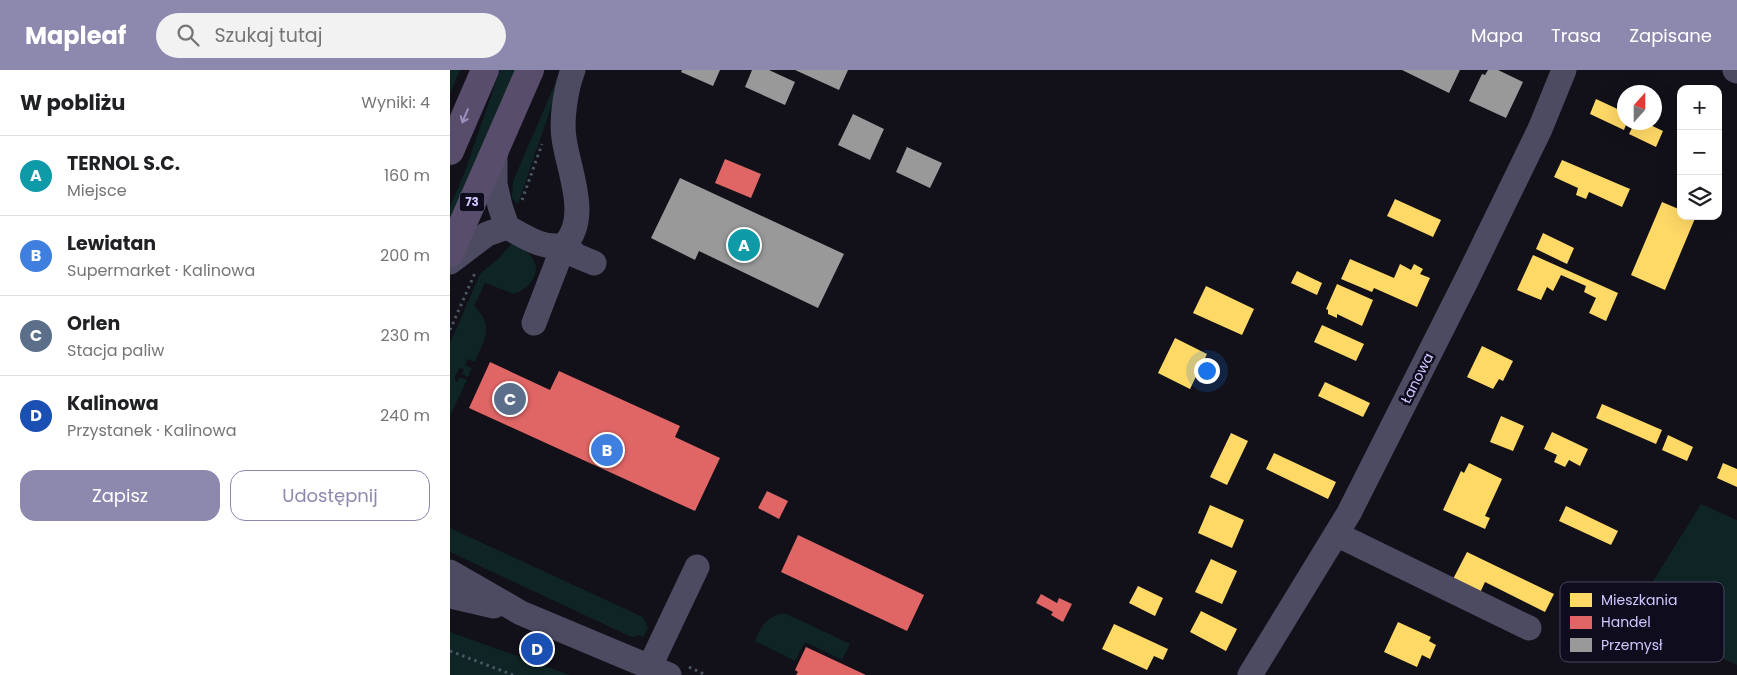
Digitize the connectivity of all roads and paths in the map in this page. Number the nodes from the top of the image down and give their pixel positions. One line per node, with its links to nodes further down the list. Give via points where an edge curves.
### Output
1 (485, 70): 6 (main road, one-way to 6)
2 (530, 70): 7 (main road, 73)
3 (573, 70): 9 (street, via 565,104 563,137 576,192 576,213 574,228)
4 (1555, 73): 16 (street, Łanowa, via 1540,129 1463,288)
5 (544, 137): 8 (path, via 521,201)
6 (450, 151)
7 (495, 151): 8 (street, via 495,184); 10 (main road, 73)
8 (506, 227): 9 (street, via 546,245); 11 (street, via 487,234)
9 (564, 245): 12 (street, via 577,256); 14 (street)
10 (450, 253)
11 (450, 262)
12 (594, 263)
13 (478, 266): 15 (path)
14 (534, 323)
15 (450, 330)
16 (1336, 534): 21 (street); 25 (street, Łanowa)
17 (697, 567): 23 (street)
18 (450, 572): 20 (street)
19 (450, 596): 20 (street)
20 (521, 613): 23 (street)
21 (1529, 628)
22 (450, 652): 24 (path)
23 (660, 671)
24 (513, 675)
25 (1250, 675)

